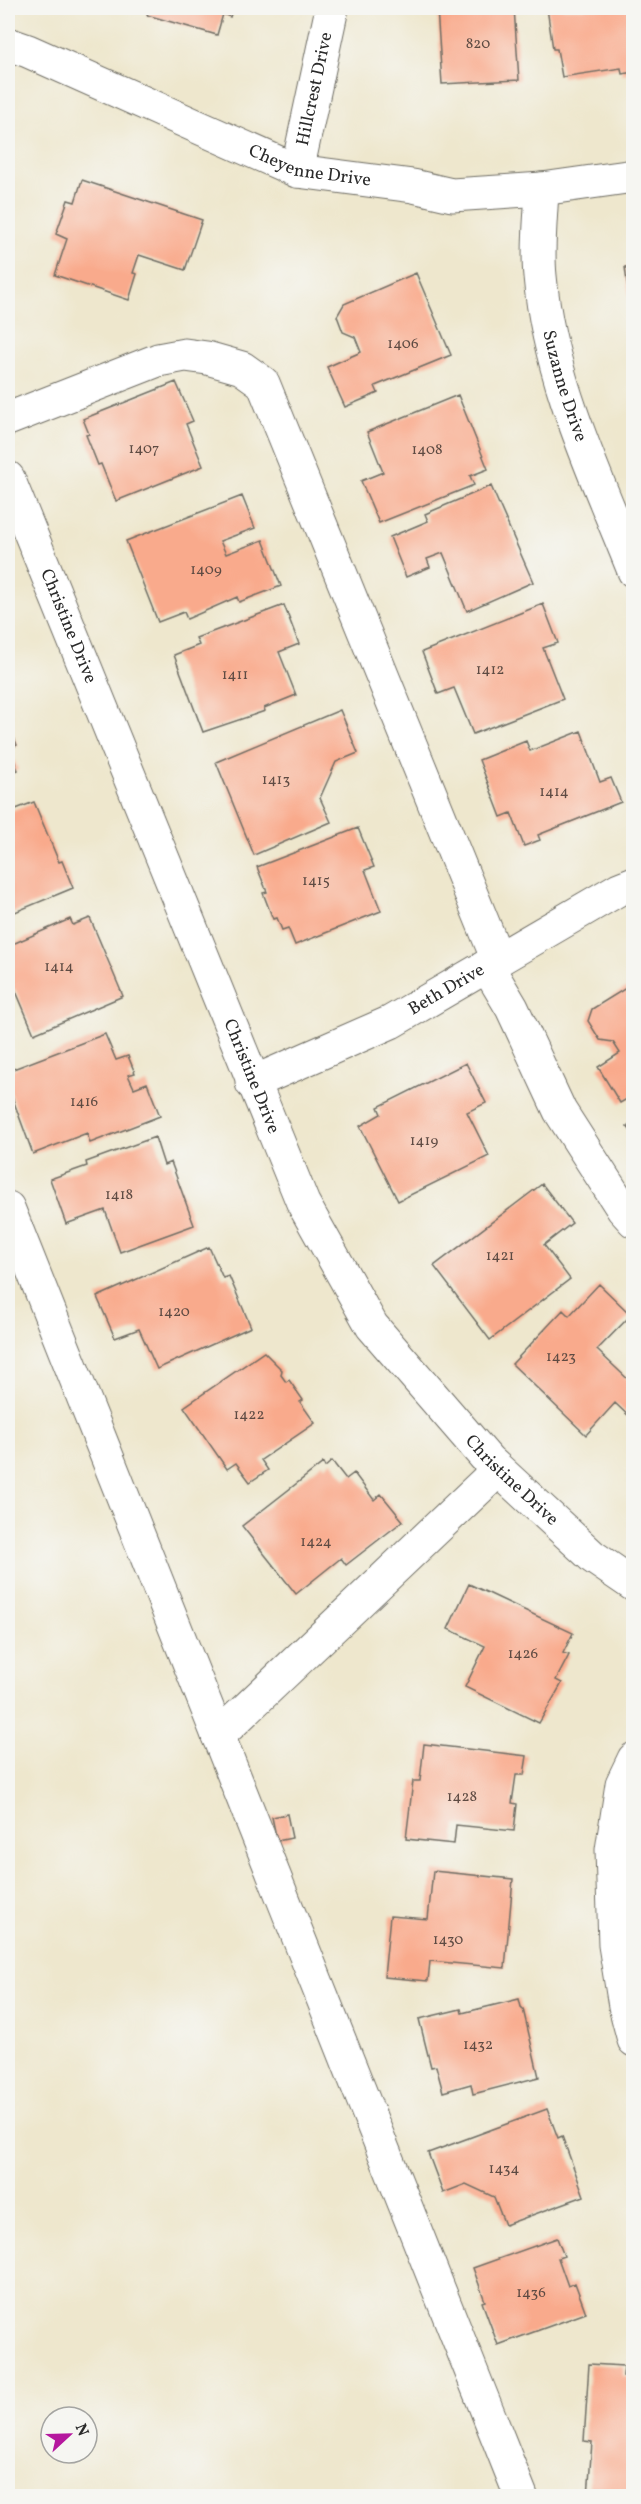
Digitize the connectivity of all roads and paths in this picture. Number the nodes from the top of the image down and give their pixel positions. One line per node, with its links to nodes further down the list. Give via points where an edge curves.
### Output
1 (332, 8): 3 (street, Hillcrest Drive)
2 (8, 44): 3 (street, Cheyenne Drive)
3 (297, 171): 5 (street, Cheyenne Drive, via 452,195)
4 (633, 176): 5 (street, Cheyenne Drive)
5 (542, 189): 8 (street, Suzanne Drive, via 540,275 558,372)
6 (8, 419): 10 (street, via 158,360 185,355 242,368 264,383)
7 (8, 478): 11 (street, Christine Drive)
8 (633, 571)
9 (633, 883): 10 (street, Beth Drive)
10 (493, 963): 11 (street, Beth Drive, via 391,1022); 13 (street, via 560,1111)
11 (252, 1083): 14 (street, Christine Drive, via 303,1203 372,1326)
12 (8, 1208): 16 (street)
13 (633, 1221)
14 (498, 1470): 15 (street, Christine Drive, via 593,1557); 16 (street)
15 (633, 1585)
16 (218, 1737): 20 (street)
17 (633, 1760): 18 (street, via 622,1784 612,1850 615,1945)
18 (628, 1986): 19 (street)
19 (633, 2040)
20 (521, 2496)

